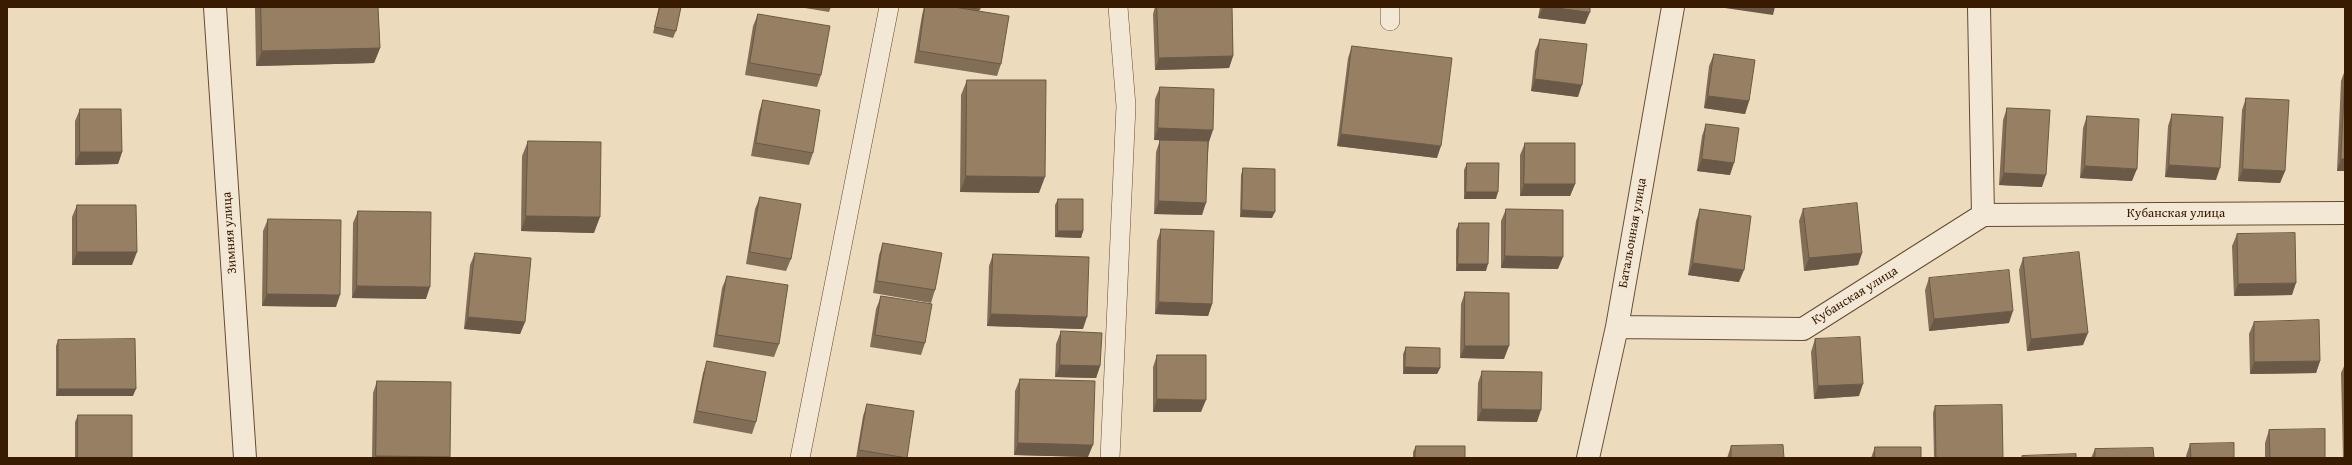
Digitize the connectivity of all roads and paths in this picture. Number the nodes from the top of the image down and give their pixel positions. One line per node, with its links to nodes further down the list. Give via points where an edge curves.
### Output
1 (215, 7): 9 (street, Зимняя улица)
2 (889, 7): 10 (lane)
3 (1118, 7): 11 (lane, via 1126,106)
4 (1673, 7): 8 (street, Батальонная улица)
5 (1980, 7): 7 (street)
6 (2345, 214): 7 (street, Кубанская улица)
7 (1983, 215): 8 (street, Кубанская улица, via 1803,329)
8 (1617, 327): 12 (street, Батальонная улица)
9 (245, 458)
10 (800, 458)
11 (1110, 458)
12 (1588, 458)

